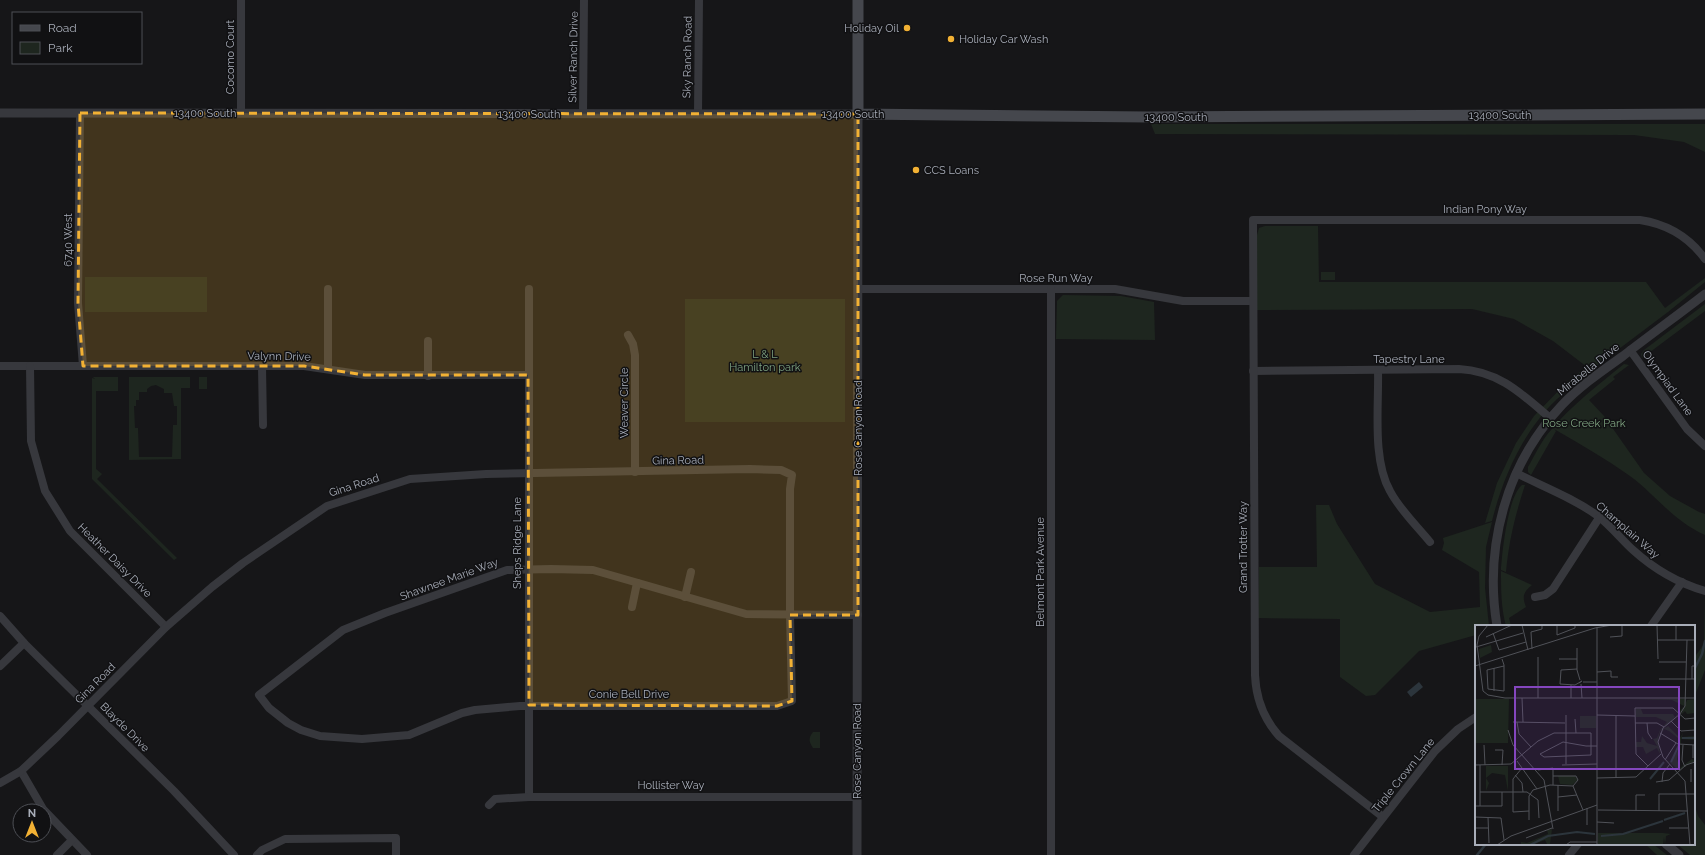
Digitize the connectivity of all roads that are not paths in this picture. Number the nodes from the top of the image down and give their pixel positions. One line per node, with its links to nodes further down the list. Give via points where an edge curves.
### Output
1 (241, 0): 7 (street, Cocomo Court)
2 (584, 0): 8 (street, Silver Ranch Drive)
3 (699, 0): 9 (street, Sky Ranch Road)
4 (858, 0): 10 (main road, Rose Canyon Road)
5 (0, 113): 6 (street, 13400 South)
6 (80, 113): 7 (street, 13400 South); 25 (street, 6740 West, via 78,303)
7 (241, 114): 8 (street, 13400 South)
8 (583, 114): 9 (street, 13400 South)
9 (698, 114): 10 (street, 13400 South)
10 (858, 114): 11 (main road, 13400 South, via 1173,117); 16 (street, Rose Canyon Road)
11 (1705, 114)
12 (1253, 220): 13 (street, Indian Pony Way, via 1640,220 1677,232); 19 (street, Grand Trotter Way)
13 (1705, 259)
14 (328, 289): 27 (street)
15 (529, 289): 30 (street, Sheps Ridge Lane)
16 (858, 289): 17 (street, Rose Run Way); 51 (street, Rose Canyon Road)
17 (1051, 289): 19 (street, Rose Run Way, via 1121,290 1183,301); 76 (street, Belmont Park Avenue)
18 (1705, 294): 22 (street, Mirabella Drive)
19 (1253, 301): 29 (street, Grand Trotter Way)
20 (628, 336): 35 (street, Weaver Circle, via 635,355)
21 (428, 341): 31 (street)
22 (1630, 350): 32 (street, Mirabella Drive, via 1575,393); 34 (street, Olympiad Lane, via 1687,429)
23 (0, 366): 24 (street, Valynn Drive)
24 (30, 366): 25 (street, Valynn Drive); 54 (street, Heather Daisy Drive, via 31,441 45,491 70,531)
25 (84, 366): 26 (street, Valynn Drive)
26 (262, 366): 27 (street, Valynn Drive); 33 (street)
27 (328, 369): 31 (street, Valynn Drive, via 365,376)
28 (1378, 370): 29 (street, Tapestry Lane); 32 (street, Tapestry Lane, via 1459,369 1488,374 1510,385); 40 (street, via 1379,452 1383,475 1395,500)
29 (1253, 371): 66 (street, Grand Trotter Way, via 1255,675 1260,704 1267,721 1285,742)
30 (528, 375): 31 (street, Valynn Drive); 36 (street, Sheps Ridge Lane)
31 (428, 376)
32 (1550, 418): 37 (street, Mirabella Drive)
33 (263, 425)
34 (1705, 446)
35 (635, 472): 36 (street, Gina Road); 38 (street, Gina Road, via 782,470)
36 (528, 473): 41 (street, Sheps Ridge Lane); 54 (street, Gina Road, via 410,479 327,506 243,563)
37 (1516, 473): 39 (street, Champlain Way, via 1572,500); 52 (street, Mirabella Drive, via 1501,516 1495,545 1493,581)
38 (792, 475): 49 (street, Conie Bell Drive)
39 (1599, 518): 43 (street, Champlain Way, via 1642,558); 47 (street, via 1553,589 1545,595)
40 (1430, 542)
41 (528, 569): 44 (street, Shawnee Marie Way, via 594,570); 57 (street, Shawnee Marie Way, via 507,570 343,630); 58 (street, Sheps Ridge Lane)
42 (691, 572): 46 (street)
43 (1682, 582): 45 (street, Champlain Way); 53 (street)
44 (637, 583): 46 (street, Shawnee Marie Way); 48 (street)
45 (1705, 591)
46 (685, 597): 49 (street, Shawnee Marie Way, via 746,614)
47 (1535, 597)
48 (632, 607)
49 (790, 615): 51 (street, Shawnee Marie Way); 58 (street, Conie Bell Drive, via 792,701 777,706)
50 (0, 616): 55 (street, Blayde Drive)
51 (858, 616): 64 (street, Rose Canyon Road)
52 (1497, 625)
53 (1652, 625)
54 (166, 627): 59 (street, Gina Road)
55 (24, 643): 56 (street); 59 (street, Blayde Drive)
56 (0, 666)
57 (259, 695): 58 (street, Conie Bell Drive, via 268,708 301,730 320,736 362,739 409,735 475,710)
58 (529, 705): 63 (street, Sheps Ridge Lane)
59 (88, 706): 61 (street, Gina Road); 72 (street, Blayde Drive)
60 (1475, 718): 66 (street, Triple Crown Lane, via 1438,747)
61 (21, 771): 62 (street, Gina Road); 67 (street, via 44,809)
62 (0, 782)
63 (529, 797): 64 (street, Hollister Way); 65 (street, Hollister Way, via 495,799)
64 (856, 797): 75 (street, Rose Canyon Road)
65 (489, 805)
66 (1383, 817): 77 (street, Triple Crown Lane)
67 (72, 840): 70 (street); 71 (street)
68 (1577, 845): 78 (street)
69 (1667, 845): 79 (street)
70 (57, 855)
71 (87, 855)
72 (234, 855)
73 (257, 855): 74 (street, via 262,850 285,840 396,838)
74 (396, 855)
75 (857, 855)
76 (1051, 855)
77 (1354, 855)
78 (1569, 855)
79 (1679, 855)

